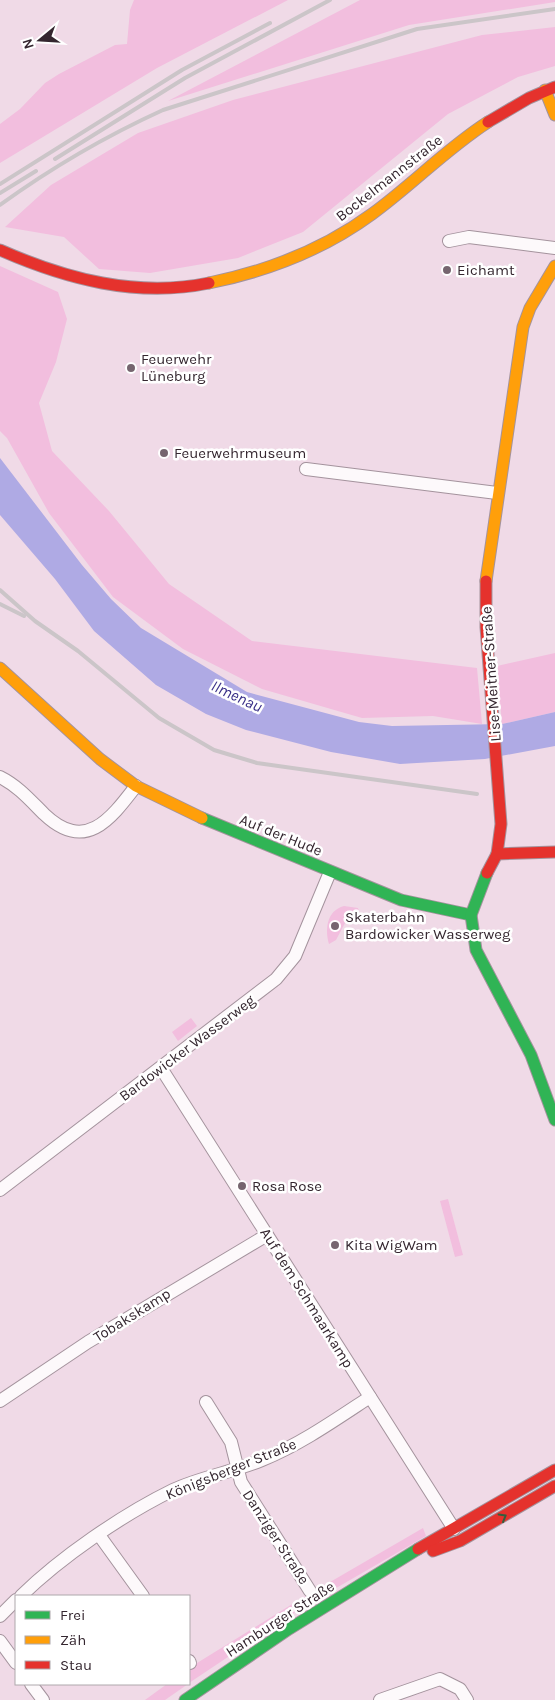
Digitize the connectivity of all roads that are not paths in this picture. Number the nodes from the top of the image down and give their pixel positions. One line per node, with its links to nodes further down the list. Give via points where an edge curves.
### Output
1 (550, 89): 2 (main road); 5 (main road, Bockelmannstraße, via 509,108 462,140 371,214 336,238 294,259 246,275 196,285 94,283)
2 (555, 115)
3 (449, 241): 4 (street, via 469,237)
4 (555, 248)
5 (0, 250)
6 (555, 266): 8 (main road, Lise-Meitner-Straße, via 530,308 523,327)
7 (306, 469): 8 (street)
8 (497, 493): 13 (main road, Lise-Meitner-Straße, via 486,572 488,662 501,824)
9 (0, 668): 11 (main road, Auf der Hude, via 100,760)
10 (0, 777): 11 (street, via 21,790 55,823 76,832 104,824)
11 (136, 786): 14 (main road, Auf der Hude, via 182,810)
12 (555, 852): 13 (main road)
13 (496, 854): 15 (main road)
14 (330, 872): 15 (main road, Auf der Hude, via 401,900); 16 (street, Bardowicker Wasserweg, via 295,956 285,969)
15 (471, 915): 17 (main road, via 476,950 531,1055)
16 (161, 1068): 18 (street, Bardowicker Wasserweg); 19 (street, Auf dem Schmaarkamp)
17 (555, 1120)
18 (0, 1190)
19 (267, 1235): 20 (street, Auf dem Schmaarkamp); 21 (street, Tobakskamp, via 88,1342)
20 (370, 1397): 23 (street, Königsberger Straße, via 300,1441); 26 (street, Auf dem Schmaarkamp)
21 (0, 1401)
22 (206, 1402): 23 (street, Danziger Straße, via 231,1442)
23 (238, 1468): 27 (street, Königsberger Straße, via 174,1490); 29 (street, Danziger Straße, via 240,1482)
24 (555, 1470): 26 (main road)
25 (555, 1486): 28 (main road, one-way to 25, via 460,1541)
26 (454, 1529): 28 (main road)
27 (99, 1535): 30 (street, Königsberger Straße); 31 (street)
28 (394, 1566): 38 (main road, Hamburger Straße, via 290,1629)
29 (310, 1591)
30 (21, 1595)
31 (142, 1595)
32 (15, 1601): 33 (street)
33 (0, 1616)
34 (0, 1641): 35 (street)
35 (15, 1663)
36 (32, 1685): 37 (street)
37 (43, 1700)
38 (185, 1700)
39 (380, 1700): 40 (street, via 440,1678 460,1689)
40 (467, 1700)

